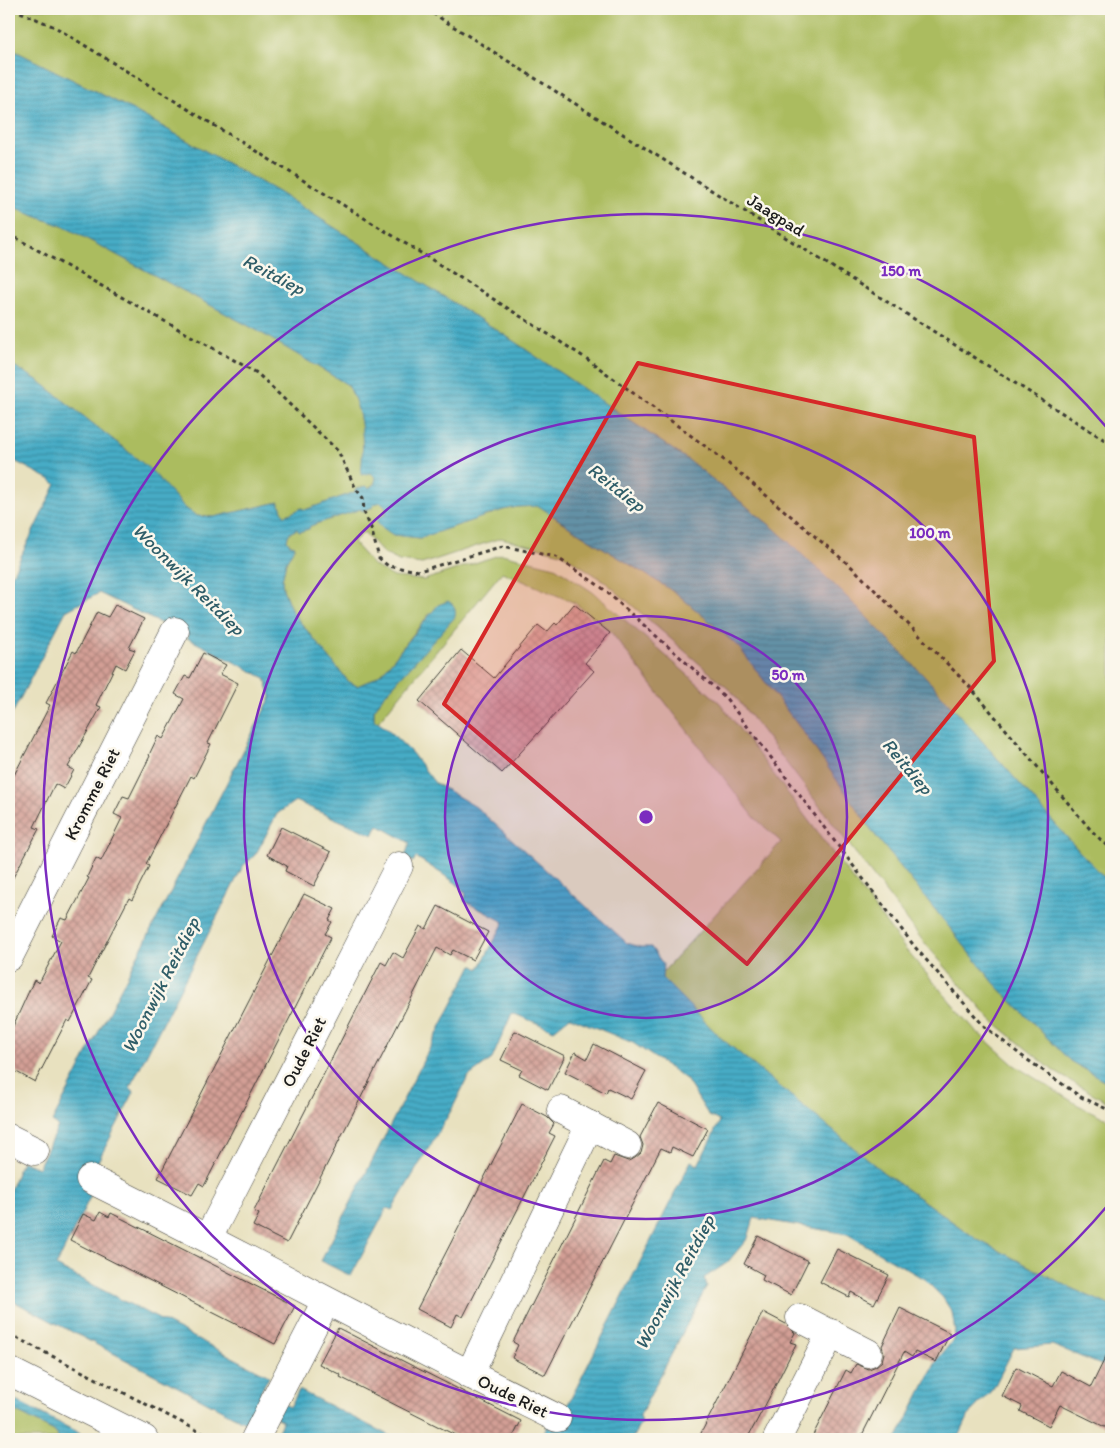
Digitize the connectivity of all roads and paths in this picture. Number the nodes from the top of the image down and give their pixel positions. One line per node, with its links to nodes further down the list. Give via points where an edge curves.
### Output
1 (13, 9): 6 (path, via 55,28 437,263 587,359 724,460 854,568 970,687)
2 (426, 9): 4 (path, Jaagpad)
3 (9, 234): 10 (path, via 257,373 338,451 363,498 364,512 379,558 388,566 420,571 503,546 556,557 601,587 725,698 915,947 984,1026 1081,1097)
4 (1111, 444)
5 (175, 631): 8 (street, Kromme Riet)
6 (1111, 850)
7 (400, 866): 16 (street, Oude Riet)
8 (9, 957)
9 (561, 1110): 11 (street)
10 (1111, 1111)
11 (590, 1125): 13 (street); 23 (street, Oude Riet)
12 (9, 1138): 14 (street)
13 (627, 1145)
14 (35, 1151)
15 (90, 1179): 16 (street, Oude Riet)
16 (208, 1238): 17 (street, Oude Riet)
17 (326, 1301): 23 (street, Oude Riet); 27 (street)
18 (800, 1318): 19 (street)
19 (830, 1333): 21 (street); 28 (street)
20 (9, 1334): 26 (path)
21 (868, 1353)
22 (9, 1371): 25 (street)
23 (469, 1375): 24 (street, Oude Riet)
24 (557, 1418)
25 (144, 1439)
26 (214, 1439)
27 (255, 1439)
28 (776, 1439)

